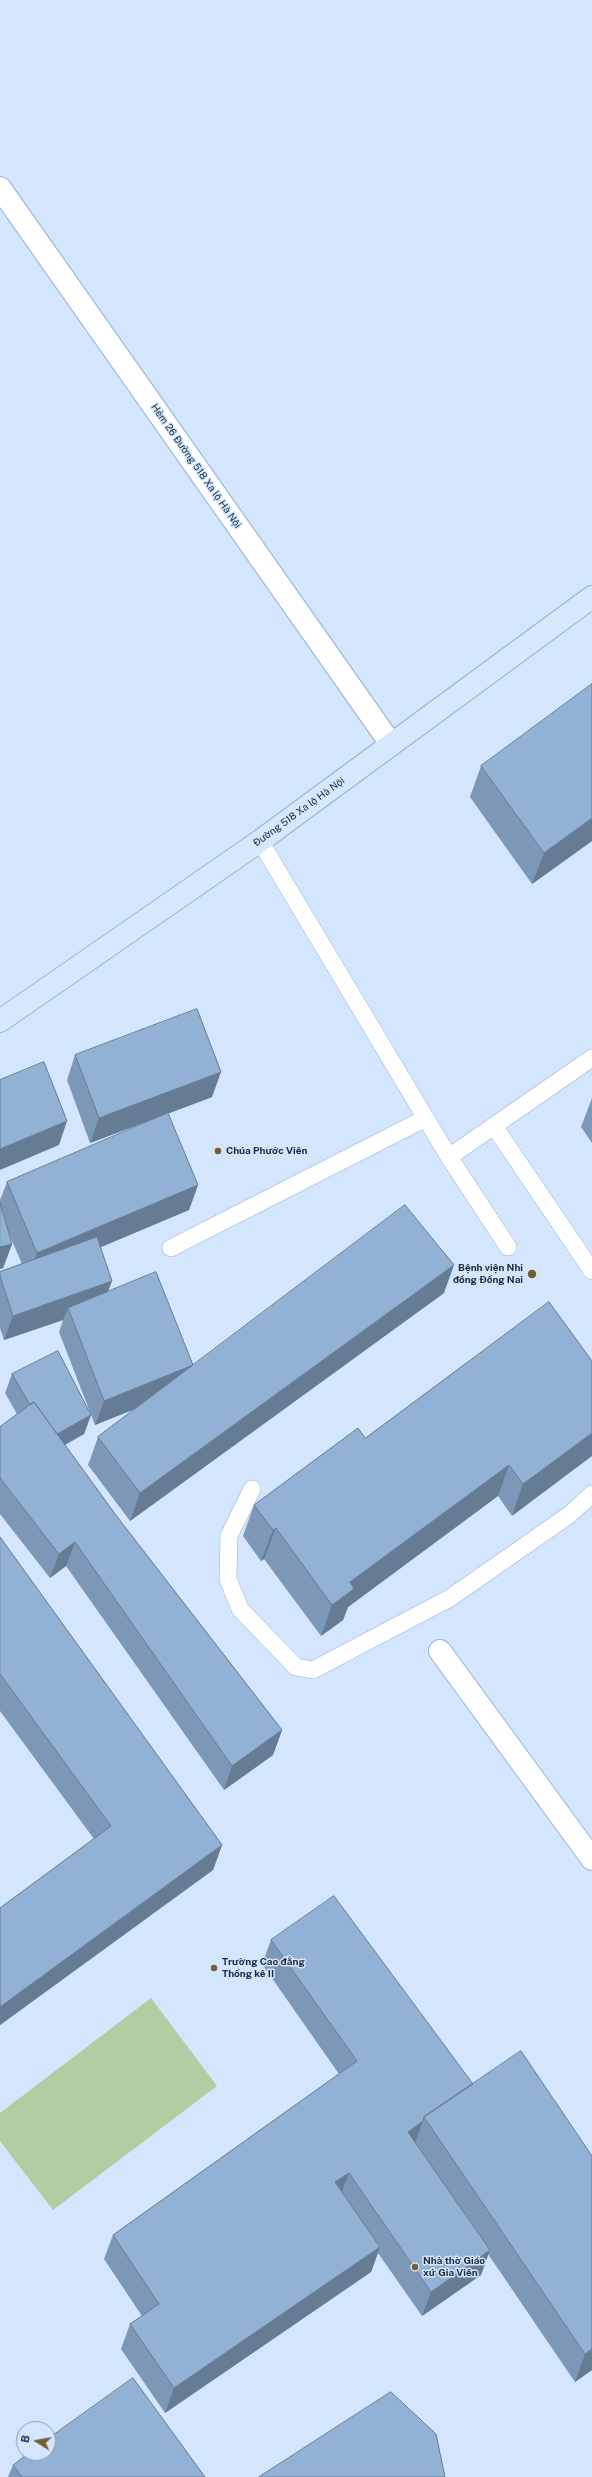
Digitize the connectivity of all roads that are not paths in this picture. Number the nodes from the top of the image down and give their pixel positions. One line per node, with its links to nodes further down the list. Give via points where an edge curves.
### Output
1 (0, 188): 3 (street, Hẻm 26 Đường 518 Xa lộ Hà Nội)
2 (592, 596): 3 (street, Đường 518 Xa lộ Hà Nội)
3 (391, 744): 4 (street, Đường 518 Xa lộ Hà Nội)
4 (260, 841): 5 (street, Đường 518 Xa lộ Hà Nội); 7 (lane)
5 (0, 1021)
6 (592, 1058): 8 (lane)
7 (426, 1118): 9 (lane); 11 (lane)
8 (494, 1126): 9 (lane); 12 (lane)
9 (449, 1157): 10 (lane)
10 (508, 1247)
11 (171, 1248)
12 (592, 1271)
13 (252, 1489): 14 (lane, via 229,1536 228,1579 240,1609 296,1667 314,1670 450,1598 569,1515)
14 (592, 1494)
15 (440, 1651): 16 (street)
16 (592, 1859)

